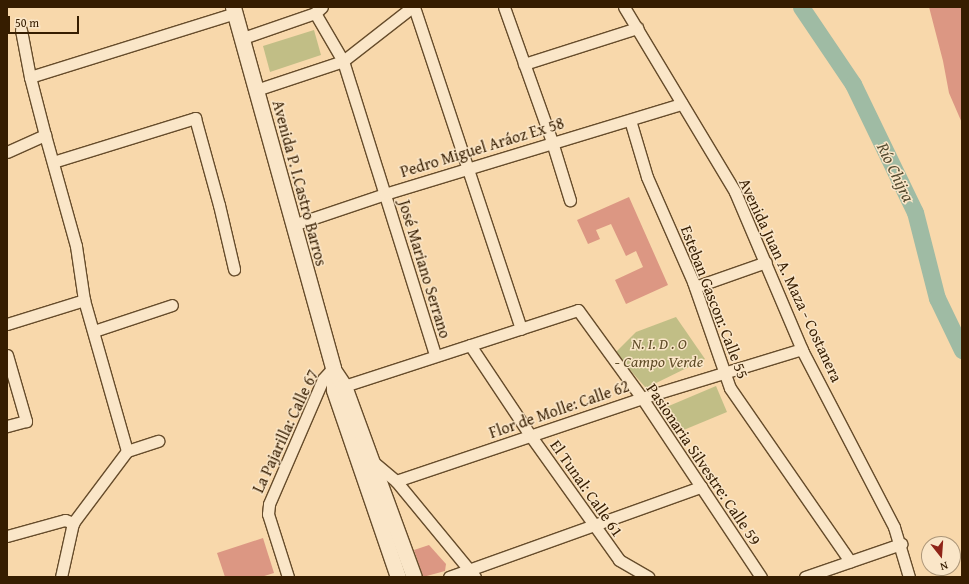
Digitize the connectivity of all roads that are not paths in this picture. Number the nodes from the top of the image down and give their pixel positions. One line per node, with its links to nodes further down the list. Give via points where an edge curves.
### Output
1 (413, 7): 9 (street); 19 (street)
2 (504, 7): 10 (street)
3 (624, 7): 6 (street, Avenida Juan A. Maza - Costanera)
4 (234, 10): 8 (street, Avenida P. I.Castro Barros); 11 (street)
5 (319, 10): 8 (street); 9 (street, José Mariano Serrano)
6 (638, 28): 10 (street); 13 (street, Avenida Juan A. Maza - Costanera)
7 (21, 30): 11 (street)
8 (242, 38): 12 (street, Avenida P. I.Castro Barros)
9 (343, 61): 12 (street); 20 (street, José Mariano Serrano)
10 (524, 64): 16 (street)
11 (30, 76): 15 (street)
12 (256, 90): 22 (street, Avenida P. I.Castro Barros)
13 (682, 104): 14 (street, Pedro Miguel Aráoz Ex 58); 23 (street, Avenida Juan A. Maza - Costanera, via 735,192)
14 (630, 120): 16 (street, Pedro Miguel Aráoz Ex 58); 25 (street, Esteban Gascon: Calle 55, via 647,177)
15 (45, 135): 17 (street); 18 (street)
16 (552, 142): 19 (street, Pedro Miguel Aráoz Ex 58); 21 (street)
17 (7, 152)
18 (53, 162): 24 (street, via 195,118); 26 (street, via 76,246)
19 (467, 169): 20 (street, Pedro Miguel Aráoz Ex 58); 29 (street)
20 (385, 194): 22 (street, Pedro Miguel Aráoz Ex 58); 34 (street, José Mariano Serrano)
21 (570, 200)
22 (293, 225): 35 (street, Avenida P. I.Castro Barros)
23 (766, 262): 25 (street); 32 (street, Avenida Juan A. Maza - Costanera)
24 (234, 269)
25 (695, 287): 36 (street, Esteban Gascon: Calle 55)
26 (84, 300): 28 (street); 30 (street)
27 (172, 306): 30 (street)
28 (7, 324)
29 (521, 329): 31 (street); 38 (street, Pasionaria Silvestre: Calle 59, via 578,310)
30 (94, 331): 42 (street)
31 (470, 345): 34 (street); 40 (street, El Tunal: Calle 61)
32 (802, 348): 36 (street, Flor de Molle: Calle 62); 49 (street, Avenida Juan A. Maza - Costanera)
33 (7, 355): 39 (street, via 26,421)
34 (435, 355): 37 (street)
35 (333, 368): 37 (street, Avenida P. I.Castro Barros); 53 (street, La Pajarilla: Calle 67, via 323,379 269,504 268,514)
36 (723, 373): 38 (street, Flor de Molle: Calle 62); 50 (street, Esteban Gascon: Calle 55, via 730,388)
37 (339, 388): 43 (street); 54 (street)
38 (642, 398): 40 (street, Flor de Molle: Calle 62); 45 (street, Pasionaria Silvestre: Calle 59)
39 (7, 426)
40 (530, 435): 44 (street, Flor de Molle: Calle 62); 47 (street, El Tunal: Calle 61)
41 (158, 441): 42 (street)
42 (127, 451): 46 (street)
43 (368, 457): 44 (street); 55 (street)
44 (396, 480): 51 (street)
45 (701, 487): 47 (street); 58 (street, Pasionaria Silvestre: Calle 59)
46 (73, 523): 48 (street, via 65,520); 52 (street)
47 (594, 526): 51 (street); 57 (street, El Tunal: Calle 61, via 619,560)
48 (7, 536)
49 (901, 544): 50 (street); 60 (street, Avenida Juan A. Maza - Costanera)
50 (850, 561): 59 (street)
51 (472, 573): 56 (street)
52 (61, 577)
53 (288, 577)
54 (398, 577)
55 (414, 577)
56 (449, 577)
57 (649, 577)
58 (761, 577)
59 (804, 577)
60 (909, 577)

